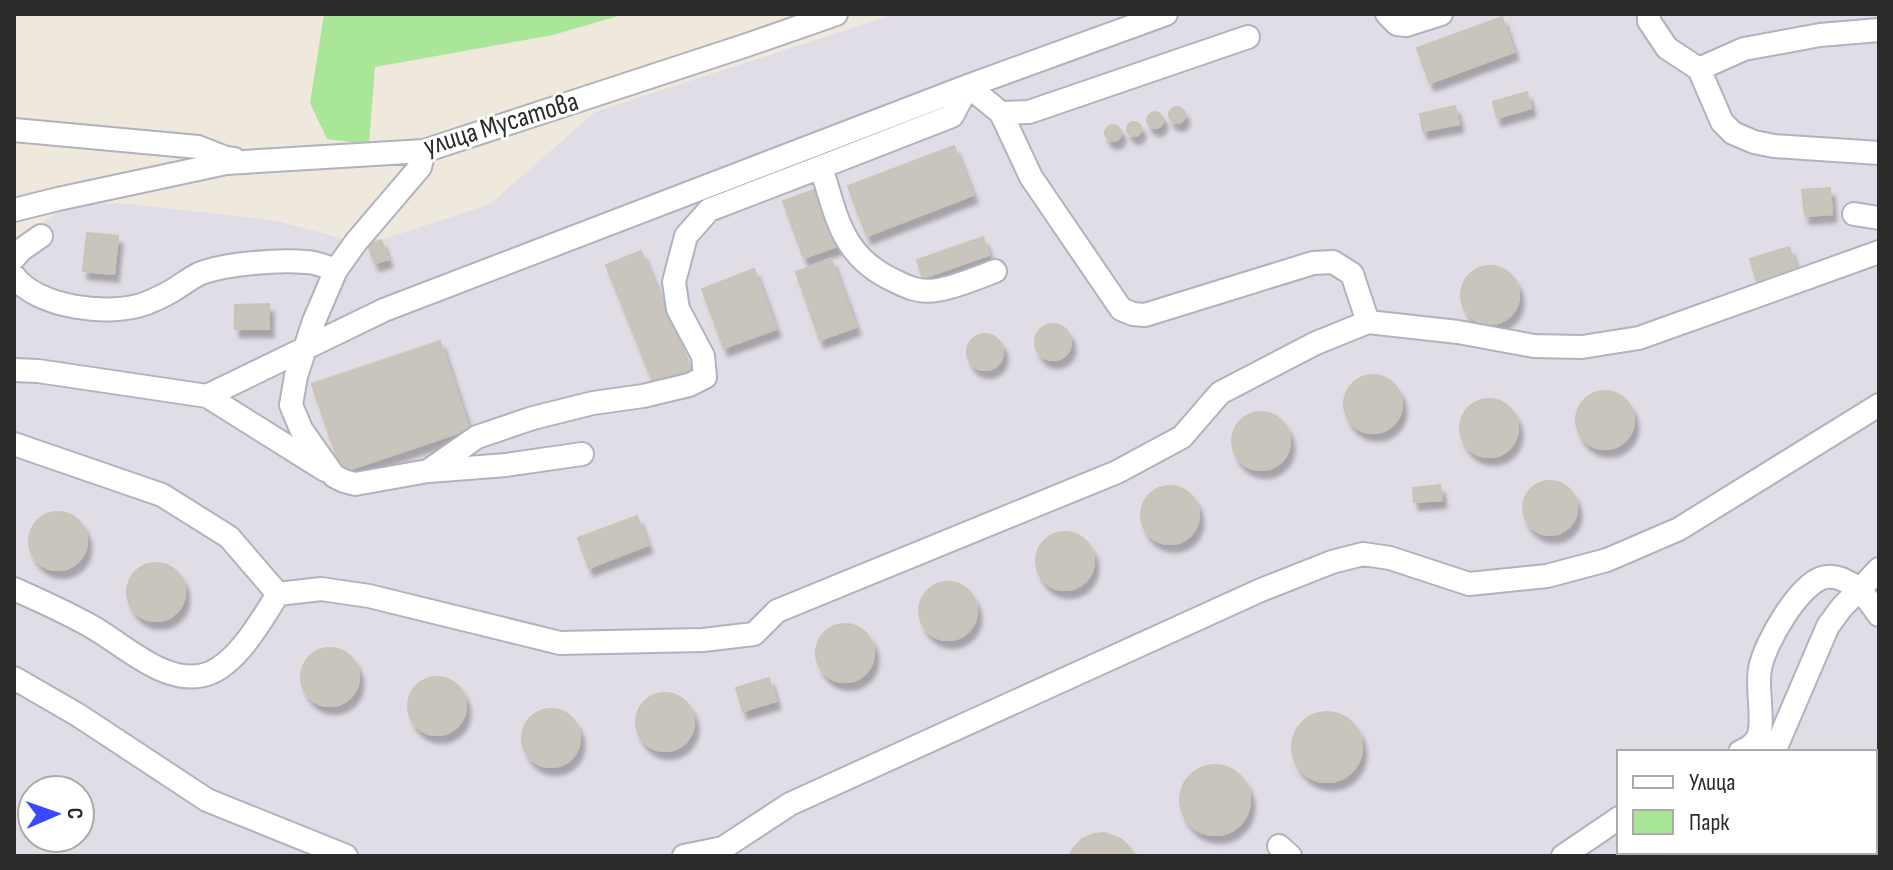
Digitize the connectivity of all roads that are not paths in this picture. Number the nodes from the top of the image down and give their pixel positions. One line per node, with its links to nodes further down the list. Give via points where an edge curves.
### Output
1 (836, 14): 12 (street, улица Мусатова)
2 (1166, 14): 9 (street)
3 (1387, 14): 4 (street, via 1406,25)
4 (1441, 14)
5 (1643, 16): 8 (street, via 1667,48)
6 (1879, 30): 8 (street, via 1744,49)
7 (1248, 37): 10 (street, via 1029,112)
8 (1699, 69): 13 (street, via 1722,122 1733,133 1774,146)
9 (968, 86): 10 (street); 15 (street, via 952,116); 26 (street, via 384,310)
10 (1001, 113): 25 (street, via 1031,177 1121,309 1145,315 1313,263 1333,262 1352,274)
11 (14, 130): 14 (street, via 198,147)
12 (424, 151): 14 (street, улица Мусатова); 22 (street, via 420,167)
13 (1879, 153)
14 (252, 161): 16 (street, улица Мусатова)
15 (821, 167): 23 (street, via 841,230 859,258 877,273 917,291); 32 (street, via 709,210 686,236 674,282 678,309 703,356 705,377 643,396 533,418 477,437)
16 (14, 210)
17 (1854, 214): 18 (street)
18 (1879, 218)
19 (41, 236): 21 (street)
20 (1879, 252): 25 (street, via 1639,338 1582,347 1534,346)
21 (14, 258)
22 (336, 270): 24 (street, via 309,262 238,265 200,274 126,308 49,301); 26 (street)
23 (995, 271)
24 (16, 282)
25 (1368, 322): 37 (street, via 1220,393 1182,437 1117,472 777,611 754,634 560,643 369,596 321,589)
26 (306, 347): 28 (street); 33 (street, via 291,405)
27 (14, 370): 28 (street)
28 (207, 396): 33 (street)
29 (1879, 405): 44 (street, via 1679,529 1607,560 1547,576 1469,584 1390,558 1363,554 1332,562 790,804 723,848)
30 (14, 444): 37 (street, via 162,495 229,537)
31 (582, 454): 32 (street)
32 (428, 471): 33 (street, via 355,484)
33 (334, 476)
34 (1879, 569): 36 (street)
35 (14, 589): 37 (street, via 91,625 161,669 186,677 211,672 232,656)
36 (1860, 589): 38 (street); 40 (street, via 1837,576 1823,577 1807,587 1776,627 1760,667 1761,725); 41 (street, via 1828,626)
37 (278, 594)
38 (1879, 615)
39 (14, 678): 43 (street, via 207,800)
40 (1744, 750)
41 (1775, 750)
42 (1617, 819): 45 (street)
43 (346, 856)
44 (684, 856)
45 (1563, 856)

